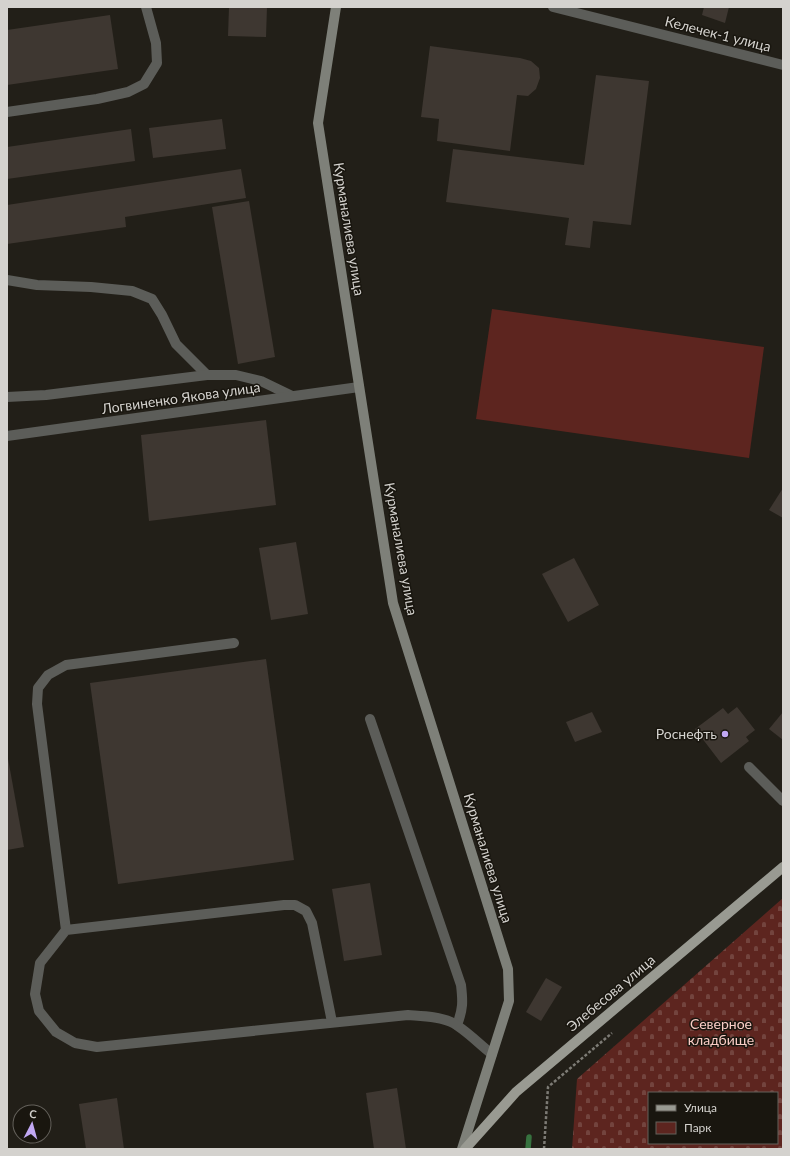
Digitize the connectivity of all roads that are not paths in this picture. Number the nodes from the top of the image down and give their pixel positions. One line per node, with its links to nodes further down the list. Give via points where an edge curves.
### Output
1 (146, 7): 5 (street, via 156,43 157,64 144,84 128,92 97,99)
2 (336, 7): 8 (street, Курманалиева улица, via 318,123)
3 (553, 7): 4 (street, Келечек-1 улица)
4 (783, 65)
5 (7, 112)
6 (7, 280): 7 (street, via 37,285 132,291 152,299 176,344)
7 (207, 374): 9 (street, via 236,375 261,381); 10 (street, via 46,395)
8 (360, 387): 9 (street, Логвиненко Якова улица); 20 (street, Курманалиева улица, via 393,603 508,969 509,1001)
9 (292, 396): 11 (street, Логвиненко Якова улица)
10 (7, 397)
11 (7, 436)
12 (234, 643): 17 (street, via 66,666 48,675 38,688 37,704)
13 (370, 720): 19 (street, via 460,985 462,1010)
14 (749, 767): 15 (street)
15 (783, 801)
16 (783, 867): 22 (main road, Элебесова улица, via 516,1092)
17 (66, 930): 18 (street, via 295,905 306,911 312,923); 18 (street, via 40,963 35,994 39,1011 56,1032 75,1043 97,1047)
18 (332, 1022): 19 (street, via 408,1015 427,1016)
19 (457, 1025): 20 (street)
20 (492, 1054): 21 (street, Курманалиева улица)
21 (462, 1149)
22 (465, 1149)

